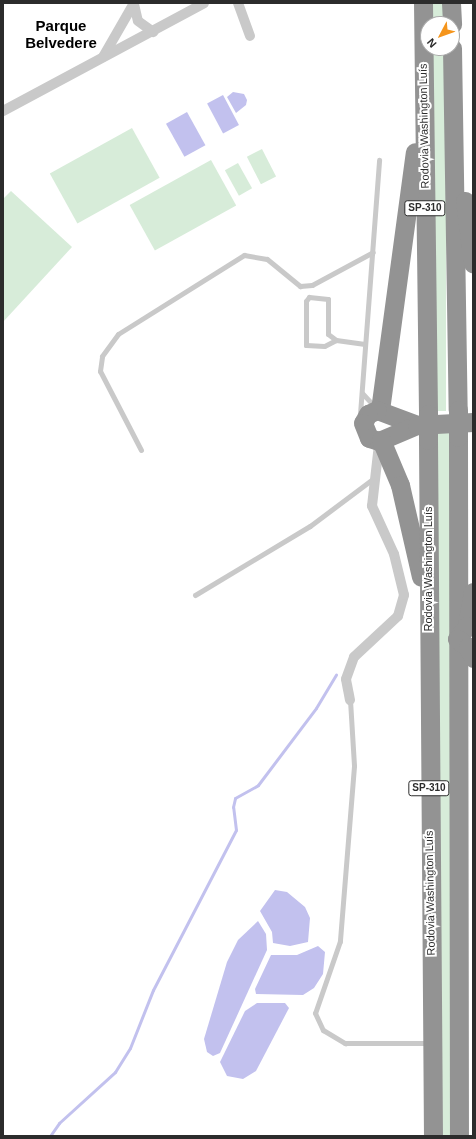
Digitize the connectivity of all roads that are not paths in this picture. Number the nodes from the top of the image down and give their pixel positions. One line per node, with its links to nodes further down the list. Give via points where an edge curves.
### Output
1 (134, 3): 7 (street, via 138,21); 10 (street)
2 (204, 3): 7 (street)
3 (238, 3): 8 (street)
4 (423, 3): 11 (highway, Rodovia Washington Luís / SP-310)
5 (452, 3): 6 (highway)
6 (452, 16)
7 (153, 32): 10 (street)
8 (250, 36)
9 (452, 56): 12 (highway, SP-310)
10 (103, 57): 13 (street)
11 (424, 91): 20 (highway); 22 (highway, Rodovia Washington Luís / SP-310)
12 (452, 99): 16 (highway); 21 (highway, SP-310)
13 (3, 112)
14 (379, 160): 15 (lane)
15 (373, 252): 18 (lane); 25 (lane, via 312,285 300,286 267,259 244,255 118,334 102,356 100,371)
16 (473, 263)
17 (336, 340): 17 (lane, via 326,327 328,299 309,297 306,301 306,345 324,346); 18 (lane)
18 (365, 344): 19 (lane)
19 (362, 393): 20 (lane); 23 (lane, via 360,411)
20 (380, 410): 22 (highway); 23 (highway, via 368,414)
21 (469, 418): 22 (highway); 29 (highway, SP-310, bridge, via 458,437)
22 (422, 419): 24 (highway); 31 (highway, Rodovia Washington Luís / SP-310, bridge, via 428,440)
23 (363, 429): 24 (highway, via 369,438)
24 (380, 440): 26 (street); 31 (highway, via 400,485 421,580)
25 (141, 450)
26 (374, 478): 28 (lane, via 310,526); 32 (street, via 372,506 394,554 404,595 398,616 354,657 346,679)
27 (473, 592): 29 (highway, via 467,626)
28 (195, 595)
29 (457, 640): 30 (highway, via 468,647); 34 (highway, SP-310)
30 (473, 658)
31 (428, 684): 35 (highway, Rodovia Washington Luís / SP-310)
32 (350, 700): 35 (lane, via 354,766 340,941 315,1013 323,1030 345,1043)
33 (473, 767): 34 (highway, via 464,788)
34 (458, 839): 37 (highway, SP-310)
35 (432, 1043): 36 (highway, Rodovia Washington Luís / SP-310)
36 (433, 1136)
37 (460, 1136)

